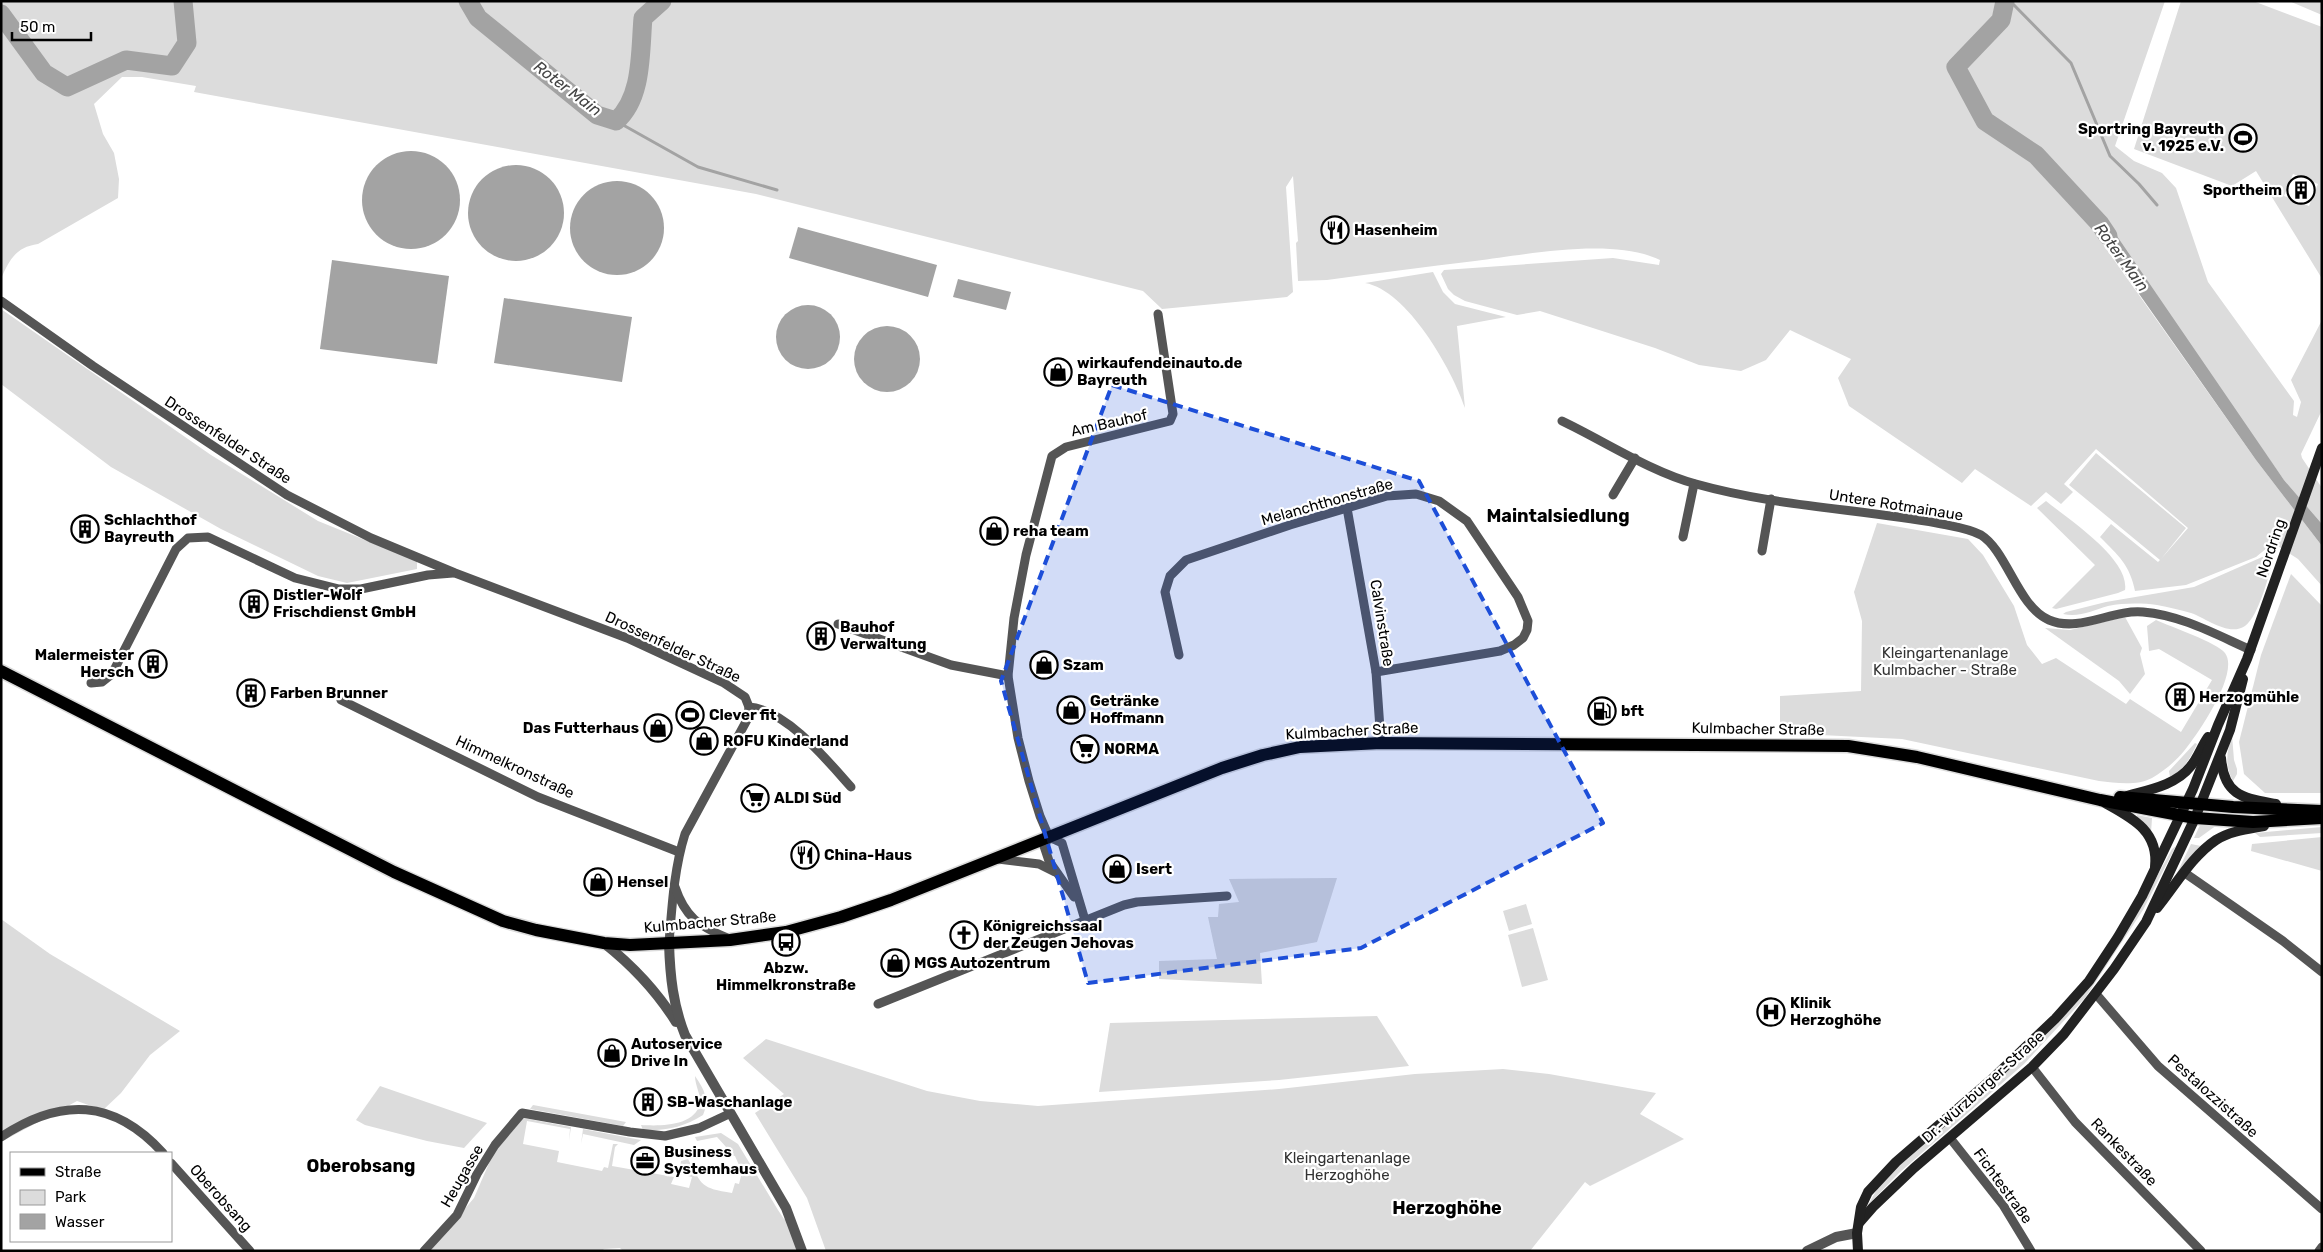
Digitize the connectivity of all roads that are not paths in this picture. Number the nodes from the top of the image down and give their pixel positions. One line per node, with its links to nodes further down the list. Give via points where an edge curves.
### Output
1 (1, 301): 12 (street, Drossenfelder Straße, via 287,496 371,538)
2 (1158, 314): 18 (street, Am Bauhof, via 1173,414 1170,421 1163,424 1066,447 1052,456 1026,555 1014,618)
3 (1562, 421): 5 (street, Untere Rotmainaue)
4 (2322, 448): 14 (main road, Nordring)
5 (1634, 458): 6 (street, Untere Rotmainaue); 7 (street)
6 (1694, 484): 8 (street, Untere Rotmainaue); 10 (street)
7 (1613, 495)
8 (1771, 499): 11 (street); 14 (street, Untere Rotmainaue, via 1961,528 1981,536 1995,548 2015,584 2038,612 2050,620 2071,624 2126,612 2159,614 2197,627)
9 (1347, 508): 15 (street, Melanchthonstraße, via 1194,556 1180,565 1170,576 1165,592); 17 (street, Calvinstraße); 17 (street, Melanchthonstraße, via 1387,496 1416,494 1439,501 1467,521 1518,597 1528,621 1523,638 1500,651)
10 (1682, 537)
11 (1762, 551)
12 (455, 573): 19 (street, Drossenfelder Straße, via 339,590 295,578 208,536 188,538 176,549 112,674 102,682); 21 (street, Drossenfelder Straße, via 627,638 737,690)
13 (838, 624): 18 (street, via 952,665)
14 (2249, 654): 22 (main road, Nordring); 24 (main road, Nordring)
15 (1179, 655)
16 (1, 671): 47 (main road, Kulmbacher Straße, via 466,906 503,921)
17 (1376, 672): 23 (street, Calvinstraße)
18 (1008, 676): 35 (street, Am Bauhof, via 1027,773)
19 (91, 683)
20 (342, 700): 36 (street, Himmelkronstraße, via 538,798)
21 (749, 707): 25 (street, via 760,708 788,725 817,749); 36 (street, via 748,718 685,834)
22 (2218, 725): 26 (main road, via 2185,773 2166,784); 28 (main road, Nordring)
23 (1381, 743): 27 (main road, Kulmbacher Straße, via 1848,746 1917,757); 35 (main road, Kulmbacher Straße, via 1300,747 1263,755 1222,768)
24 (2221, 755): 29 (main road, Nordring); 31 (main road, via 2226,777 2238,794 2249,800 2277,805)
25 (851, 786)
26 (2124, 796): 27 (main road, Kulmbacher Straße); 28 (main road, Kulmbacher Straße)
27 (2100, 800): 32 (main road, Kulmbacher Straße); 38 (main road, via 2144,828 2153,848)
28 (2187, 803): 29 (main road, Kulmbacher Straße); 32 (main road, Dr.-Würzburger-Straße)
29 (2201, 804): 31 (main road, Kulmbacher Straße); 33 (main road, Dr.-Würzburger-Straße)
30 (2322, 811): 31 (main road)
31 (2288, 815): 33 (main road, Kulmbacher Straße, via 2253,822); 34 (main road); 39 (main road, via 2217,840)
32 (2181, 816): 33 (main road, Kulmbacher Straße); 38 (main road, Dr.-Würzburger-Straße)
33 (2195, 818): 45 (main road, Dr.-Würzburger-Straße)
34 (2322, 818)
35 (1049, 837): 37 (main road, Kulmbacher Straße); 40 (street, via 1044,850); 43 (street, via 1062,843)
36 (679, 852): 41 (street)
37 (995, 859): 40 (street, via 1039,864); 46 (main road, Kulmbacher Straße, via 841,917 786,932)
38 (2154, 872): 60 (main road, Dr.-Würzburger-Straße, via 2118,937 2089,980 2021,1053 1896,1162 1868,1192 1861,1207)
39 (2185, 873): 45 (main road); 49 (street)
40 (1057, 875): 43 (street)
41 (674, 884): 46 (street, via 681,904 690,916); 48 (street)
42 (1227, 896): 44 (street, via 1137,902)
43 (1078, 903): 44 (street)
44 (1085, 920): 51 (street)
45 (2146, 922): 50 (main road, Dr.-Würzburger-Straße)
46 (730, 940): 48 (main road, Kulmbacher Straße)
47 (604, 943): 48 (main road, Kulmbacher Straße); 52 (street, via 646,980)
48 (669, 943): 52 (street, via 672,992)
49 (2322, 972)
50 (2096, 994): 53 (main road, Dr.-Würzburger-Straße, via 2064,1034); 59 (street, Pestalozzistraße, via 2158,1066)
51 (878, 1004)
52 (685, 1035): 54 (street)
53 (2032, 1066): 56 (main road, Dr.-Würzburger-Straße); 68 (street, Rankestraße, via 2075,1122)
54 (729, 1114): 63 (street, Heugasse, via 699,1128 665,1136 522,1113 495,1145 457,1214); 64 (street, via 786,1208)
55 (1, 1137): 57 (street, via 45,1115 79,1107 116,1116 146,1135)
56 (1950, 1138): 60 (main road, Dr.-Würzburger-Straße, via 1884,1196); 67 (street, Fichtestraße, via 2003,1205)
57 (162, 1152)
58 (172, 1164): 62 (street, Oberobsang)
59 (2322, 1209)
60 (1858, 1228): 65 (street); 66 (main road)
61 (2322, 1247): 69 (street)
62 (250, 1251)
63 (424, 1251)
64 (802, 1251)
65 (1807, 1251)
66 (1858, 1251)
67 (2031, 1251)
68 (2202, 1251)
69 (2319, 1251)

